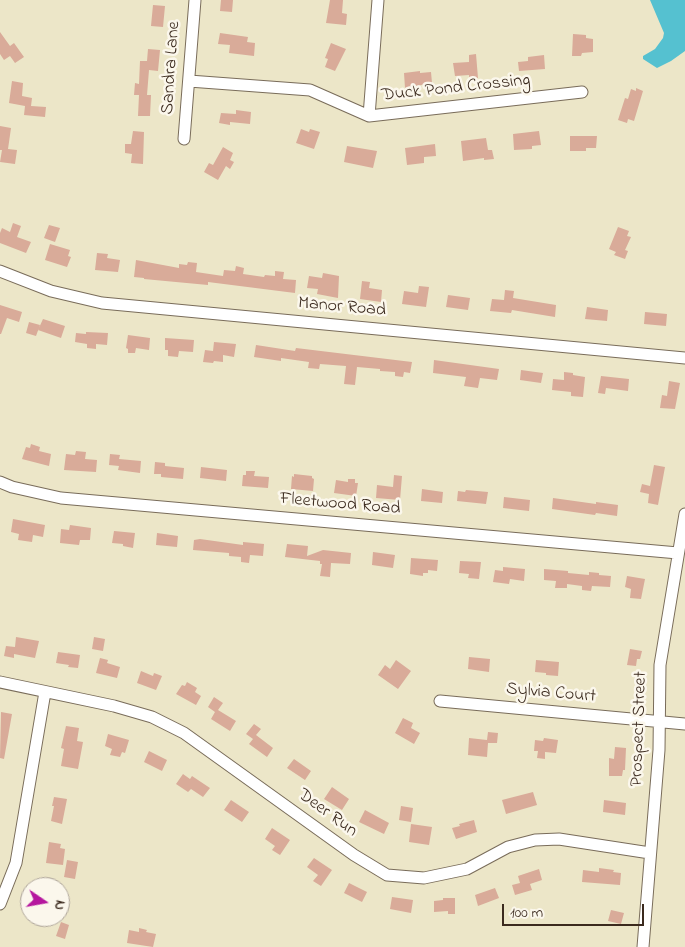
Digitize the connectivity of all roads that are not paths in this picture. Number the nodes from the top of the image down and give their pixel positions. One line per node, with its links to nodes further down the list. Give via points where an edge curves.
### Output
1 (195, 0): 3 (street, Sandra Lane)
2 (378, 0): 5 (street)
3 (189, 81): 5 (street, Duck Pond Crossing, via 310,90); 6 (street, Sandra Lane)
4 (582, 92): 5 (street, Duck Pond Crossing)
5 (369, 116)
6 (184, 139)
7 (0, 271): 8 (street, Manor Road, via 51,291 102,303)
8 (685, 358)
9 (0, 482): 11 (street, Fleetwood Road, via 61,498)
10 (685, 514): 11 (street, Prospect Street)
11 (678, 553): 15 (street, Prospect Street, via 660,666)
12 (0, 682): 13 (street, Deer Run)
13 (45, 692): 17 (street, Deer Run, via 133,711 184,733 354,856 387,875 424,878 467,869 508,847 535,840 560,839); 18 (street, via 16,862)
14 (440, 701): 15 (street, Sylvia Court)
15 (659, 722): 16 (street, Sylvia Court); 17 (street, Prospect Street)
16 (685, 724)
17 (650, 852): 19 (street, Prospect Street)
18 (0, 904)
19 (643, 947)

